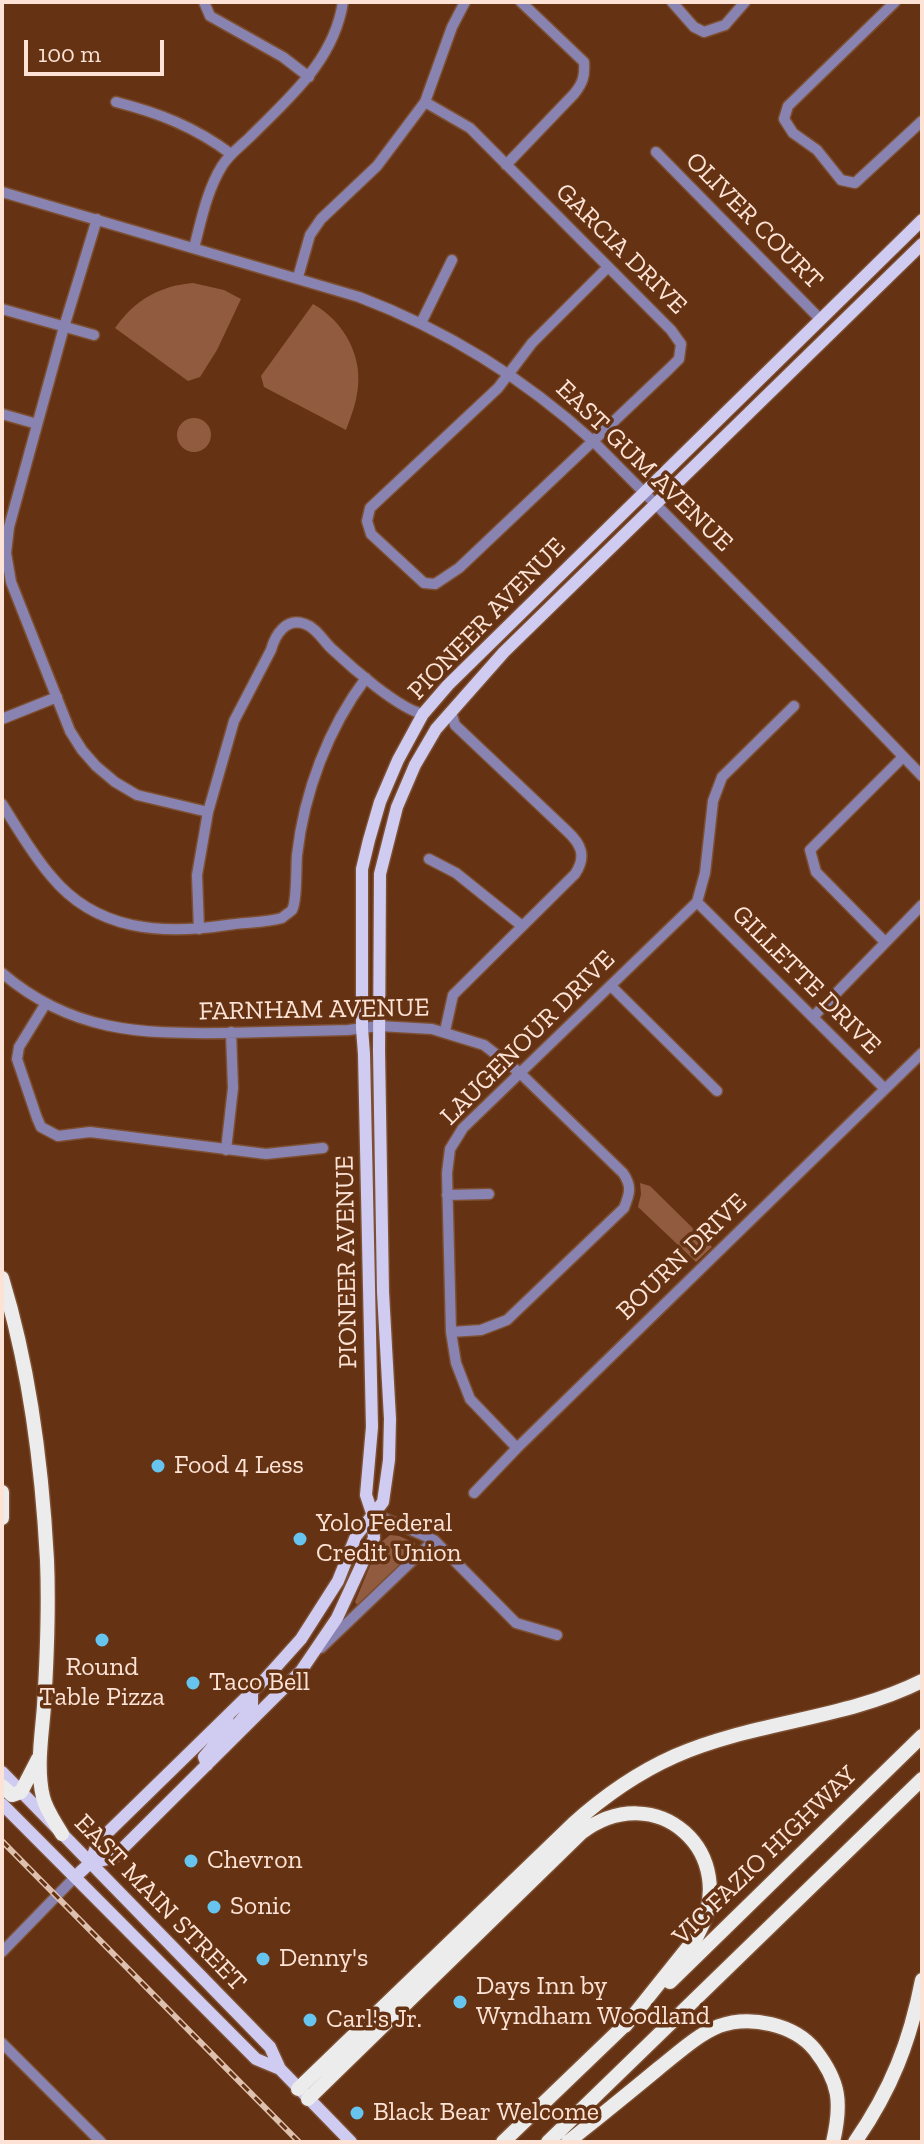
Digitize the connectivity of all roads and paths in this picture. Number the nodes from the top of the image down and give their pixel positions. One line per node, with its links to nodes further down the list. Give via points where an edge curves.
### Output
1 (204, 2): 8 (street, via 210,16)
2 (343, 2): 8 (street, via 324,57)
3 (465, 2): 10 (street)
4 (521, 2): 14 (street, via 584,62 585,75 583,84)
5 (672, 2): 6 (street, via 704,32 725,25)
6 (745, 2)
7 (895, 2): 11 (street, via 788,106 784,119 841,180 855,183)
8 (309, 77): 13 (street)
9 (116, 102): 13 (street, via 168,117)
10 (425, 102): 14 (street, GARCIA DRIVE, via 470,128); 22 (street, via 377,166 321,219 310,235)
11 (922, 121)
12 (656, 152): 24 (street, OLIVER COURT)
13 (231, 154): 19 (street, via 212,185)
14 (506, 165): 21 (street, GARCIA DRIVE)
15 (2, 192): 16 (street, EAST GUM AVENUE)
16 (97, 219): 19 (street, EAST GUM AVENUE); 26 (street)
17 (922, 220): 24 (main road, PIONEER AVENUE)
18 (922, 244): 33 (main road, PIONEER AVENUE)
19 (194, 248): 22 (street, EAST GUM AVENUE)
20 (452, 260): 25 (street)
21 (608, 267): 28 (street); 31 (street, GARCIA DRIVE, via 681,344 679,359)
22 (298, 277): 25 (street, EAST GUM AVENUE)
23 (2, 309): 26 (street)
24 (821, 320): 32 (main road, PIONEER AVENUE)
25 (421, 323): 28 (street, EAST GUM AVENUE)
26 (64, 327): 27 (street); 30 (street)
27 (94, 335)
28 (508, 374): 31 (street, EAST GUM AVENUE); 31 (street, via 370,508 371,534 424,583 447,578)
29 (2, 414): 30 (street)
30 (37, 424): 34 (street)
31 (594, 442): 32 (street, EAST GUM AVENUE)
32 (643, 492): 33 (street, EAST GUM AVENUE); 39 (main road, PIONEER AVENUE)
33 (656, 505): 38 (main road, PIONEER AVENUE, via 504,652); 41 (street, EAST GUM AVENUE)
34 (5, 526): 36 (street, via 11,582)
35 (366, 678): 39 (street, via 411,712); 44 (street, via 308,625 295,621 284,627 234,721); 49 (street, via 323,754 308,798 292,909 272,921)
36 (57, 697): 40 (street); 44 (street, via 82,750 115,782 137,795)
37 (794, 706): 46 (street, via 722,777 713,801)
38 (451, 712): 48 (street, via 455,725 583,852 575,874); 55 (main road, PIONEER AVENUE, via 415,765 386,845 380,874)
39 (423, 714): 56 (main road, PIONEER AVENUE, via 380,802 362,869)
40 (2, 719)
41 (903, 757): 42 (street, EAST GUM AVENUE); 50 (street, via 810,850 816,872)
42 (922, 776)
43 (2, 804): 49 (street, via 52,878 77,901 125,925)
44 (208, 812): 49 (street, via 197,875)
45 (429, 859): 48 (street, via 456,873)
46 (697, 902): 52 (street, LAUGENOUR DRIVE); 54 (street, GILLETTE DRIVE)
47 (922, 905): 50 (street)
48 (522, 926): 57 (street, via 453,995)
49 (199, 929)
50 (885, 942): 54 (street)
51 (2, 973): 53 (street, FARNHAM AVENUE)
52 (611, 986): 60 (street, LAUGENOUR DRIVE); 62 (street)
53 (46, 1003): 58 (street, FARNHAM AVENUE, via 117,1029); 64 (street, via 17,1059 41,1127 58,1136 90,1132)
54 (813, 1017): 61 (street, GILLETTE DRIVE)
55 (379, 1026): 56 (street, FARNHAM AVENUE); 57 (street, FARNHAM AVENUE); 70 (main road, PIONEER AVENUE)
56 (362, 1028): 58 (street, FARNHAM AVENUE); 68 (main road, PIONEER AVENUE)
57 (445, 1031): 60 (street, FARNHAM AVENUE, via 484,1045)
58 (231, 1032): 64 (street, via 233,1088)
59 (922, 1053): 61 (street, BOURN DRIVE)
60 (520, 1073): 66 (street, LAUGENOUR DRIVE, via 453,1142); 69 (street, FARNHAM AVENUE, via 630,1183 630,1195 624,1208 507,1320 481,1330)
61 (885, 1089): 71 (street, BOURN DRIVE)
62 (717, 1091)
63 (323, 1148): 64 (street, via 266,1154)
64 (226, 1150)
65 (489, 1194): 66 (street)
66 (447, 1195): 69 (street, LAUGENOUR DRIVE)
67 (2, 1278): 84 (highway, via 38,1451 47,1562)
68 (368, 1300): 70 (main road, via 378,1306 381,1380); 74 (main road, PIONEER AVENUE, via 372,1427 366,1495)
69 (451, 1332): 71 (street, LAUGENOUR DRIVE, via 470,1399)
70 (388, 1392): 74 (main road, PIONEER AVENUE, via 389,1460 383,1502)
71 (517, 1448): 73 (street, BOURN DRIVE)
72 (2, 1492): 75 (highway)
73 (474, 1493)
74 (372, 1513): 76 (street); 78 (main road, PIONEER AVENUE, via 374,1538); 80 (main road, PIONEER AVENUE, via 315,1620)
75 (2, 1518)
76 (434, 1540): 77 (street, via 516,1623); 78 (street)
77 (557, 1635)
78 (316, 1652): 83 (main road, PIONEER AVENUE)
79 (922, 1681): 101 (highway, via 853,1708 699,1747 616,1788 573,1824)
80 (252, 1692): 81 (main road, PIONEER AVENUE); 83 (main road, via 252,1707 235,1727)
81 (229, 1713): 85 (main road, via 222,1736 204,1757); 92 (main road, PIONEER AVENUE, via 98,1842)
82 (922, 1736): 98 (highway, VIC FAZIO HIGHWAY)
83 (232, 1741): 85 (main road, PIONEER AVENUE)
84 (41, 1751): 89 (highway); 91 (highway, via 43,1798)
85 (207, 1765): 92 (main road, PIONEER AVENUE, via 113,1858)
86 (2, 1772): 89 (main road, EAST MAIN STREET)
87 (922, 1779): 105 (highway, VIC FAZIO HIGHWAY)
88 (2, 1786): 89 (highway, via 12,1795)
89 (21, 1792): 91 (main road, EAST MAIN STREET)
90 (2, 1804): 93 (main road, EAST MAIN STREET)
91 (62, 1834): 92 (main road, EAST MAIN STREET)
92 (90, 1863): 93 (main road, PIONEER AVENUE); 97 (main road, EAST MAIN STREET)
93 (75, 1877): 94 (street, PIONEER AVENUE); 96 (main road, EAST MAIN STREET)
94 (2, 1952)
95 (922, 1980): 108 (highway, via 895,2076)
96 (187, 1990): 97 (main road, via 225,2018); 100 (main road, EAST MAIN STREET, via 256,2059)
97 (240, 2017): 100 (main road, EAST MAIN STREET, via 270,2047)
98 (625, 2026): 101 (highway, via 697,1936 711,1894 710,1872 689,1835 645,1813 621,1813 581,1833); 104 (highway, VIC FAZIO HIGHWAY)
99 (2, 2043): 102 (street)
100 (280, 2069): 101 (main road, EAST MAIN STREET)
101 (303, 2094): 103 (main road, EAST MAIN STREET)
102 (101, 2142)
103 (351, 2142)
104 (503, 2142)
105 (548, 2142)
106 (568, 2142): 107 (highway, via 703,2034 751,2021 793,2033 827,2066 839,2102)
107 (833, 2142)
108 (855, 2142)

